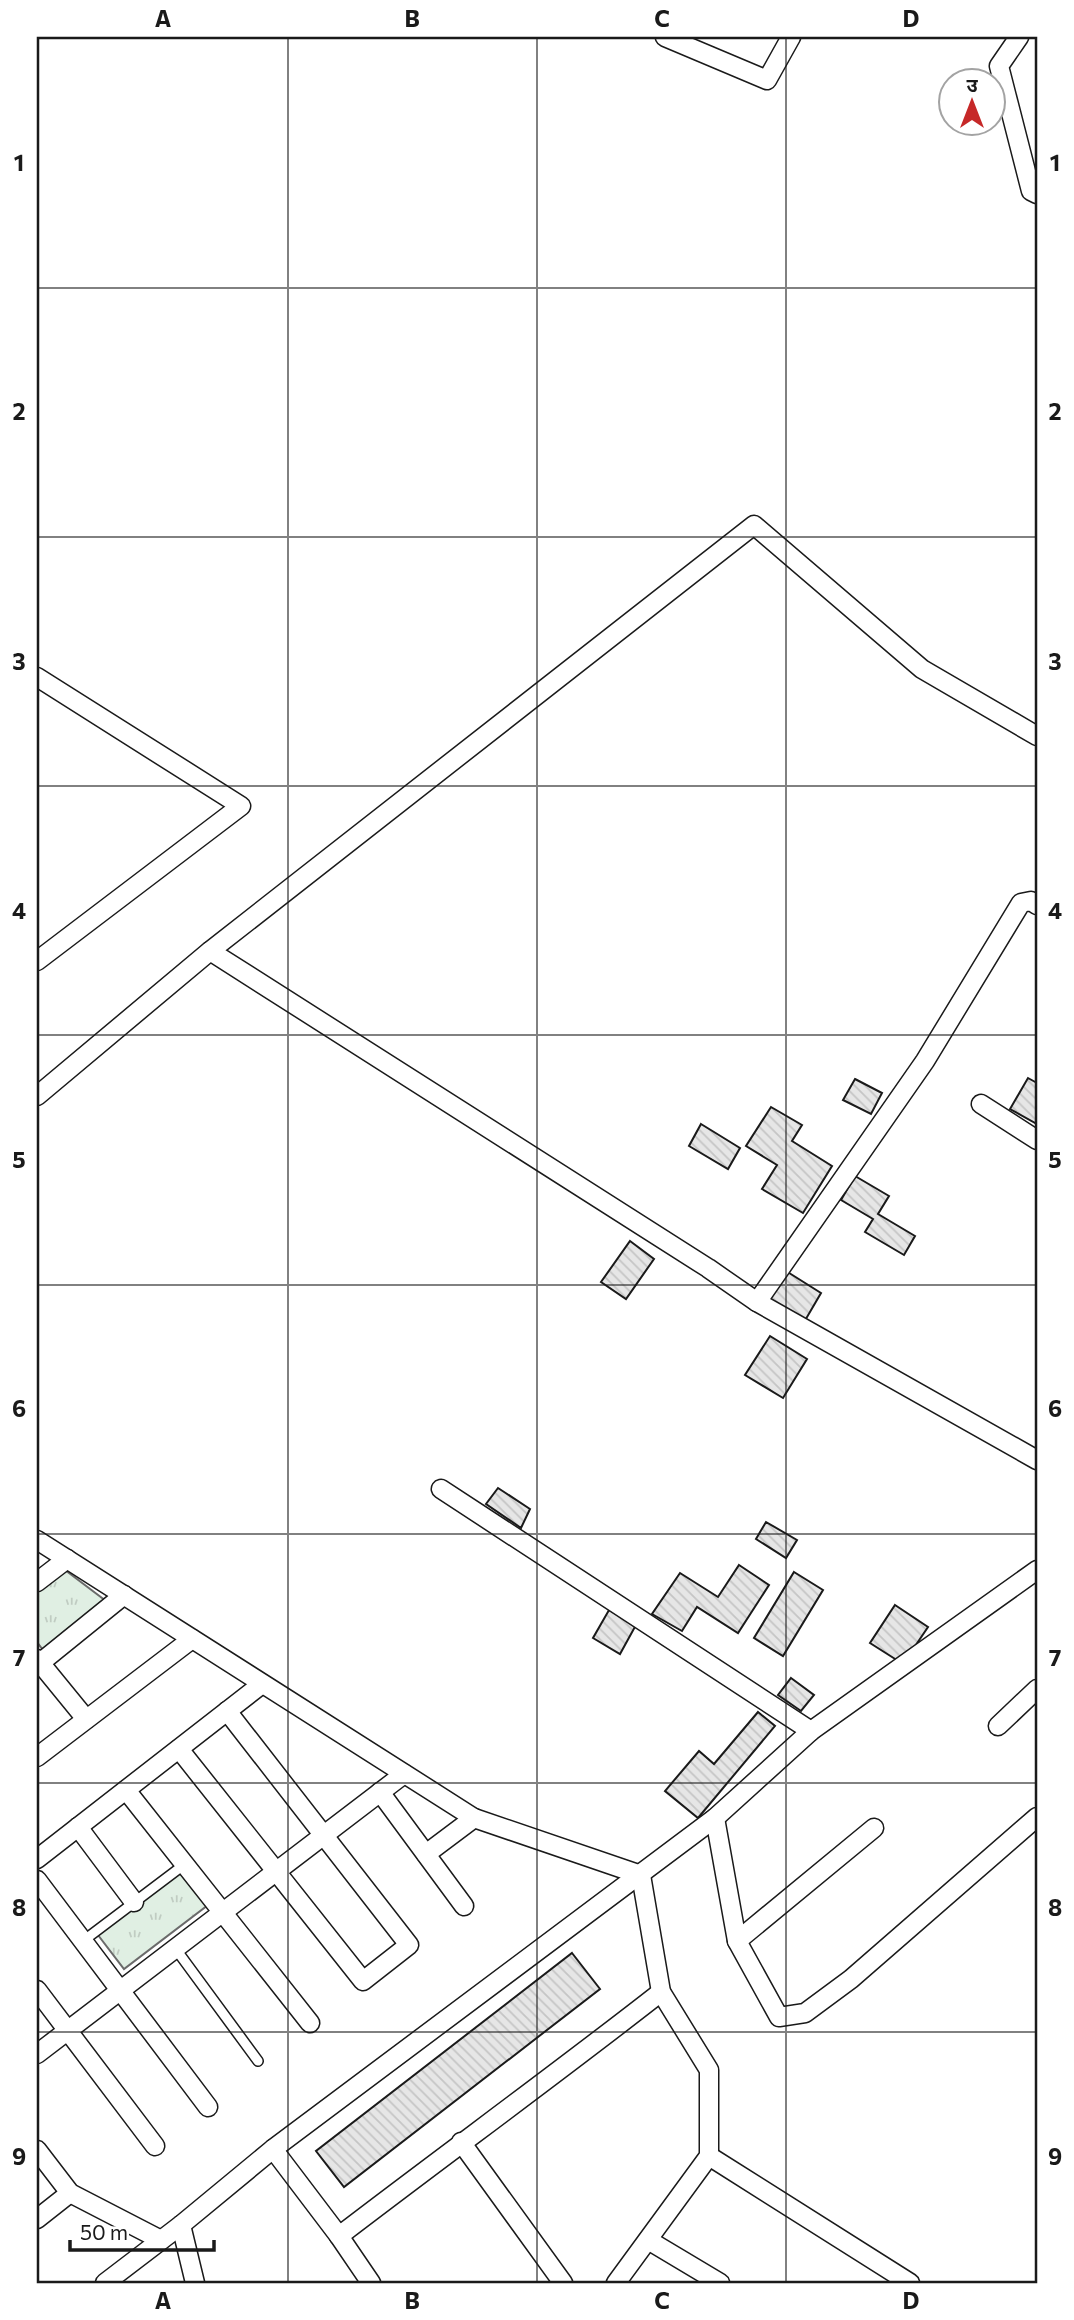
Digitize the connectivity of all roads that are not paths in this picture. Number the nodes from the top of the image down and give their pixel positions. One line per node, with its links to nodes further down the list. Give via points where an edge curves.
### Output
1 (665, 37): 2 (street, via 767,79)
2 (791, 37)
3 (1019, 37): 4 (street, via 999,66 1031,191)
4 (1037, 194)
5 (37, 677): 9 (street, via 241,806)
6 (1037, 736): 8 (street, via 922,669 754,525)
7 (1037, 905): 13 (street, via 1021,903 925,1061)
8 (210, 951): 10 (street); 13 (street)
9 (37, 961)
10 (37, 1096)
11 (981, 1104): 12 (street)
12 (1037, 1140)
13 (757, 1302): 14 (street)
14 (1037, 1460)
15 (441, 1489): 28 (street)
16 (37, 1540): 17 (street)
17 (67, 1559): 19 (street); 20 (street)
18 (1037, 1570): 28 (street)
19 (37, 1582)
20 (124, 1595): 21 (street); 22 (street)
21 (192, 1639): 23 (street); 26 (street)
22 (38, 1661): 26 (street)
23 (262, 1684): 25 (street); 31 (street)
24 (1037, 1689): 27 (street)
25 (227, 1711): 29 (street); 39 (street)
26 (86, 1719): 30 (street)
27 (998, 1726)
28 (811, 1731): 36 (street)
29 (178, 1749): 32 (street); 43 (street)
30 (37, 1757)
31 (404, 1774): 33 (street); 35 (street)
32 (126, 1790): 37 (street); 42 (street)
33 (380, 1792): 39 (street); 40 (street)
34 (1037, 1817): 50 (street, via 851,1979 805,2013 779,2017)
35 (474, 1818): 40 (street); 44 (street)
36 (715, 1818): 44 (street); 50 (street)
37 (78, 1827): 41 (street); 46 (street)
38 (874, 1828): 50 (street)
39 (323, 1835): 43 (street); 43 (street, via 409,1945 363,1981)
40 (426, 1854): 47 (street)
41 (37, 1859)
42 (185, 1864): 46 (lane); 48 (street)
43 (276, 1871): 48 (street)
44 (641, 1875): 54 (street); 63 (street)
45 (37, 1880): 49 (street)
46 (134, 1902): 49 (lane)
47 (464, 1906)
48 (222, 1912): 51 (street); 55 (street)
49 (83, 1941): 53 (street)
50 (737, 1941)
51 (175, 1948): 53 (street); 58 (lane)
52 (37, 1990): 56 (street)
53 (120, 1990): 56 (street); 59 (street)
54 (661, 1992): 60 (street); 64 (street, via 709,2070)
55 (310, 2023)
56 (68, 2030): 57 (street); 61 (street)
57 (37, 2054)
58 (258, 2061)
59 (208, 2107)
60 (461, 2142): 68 (street); 74 (street)
61 (155, 2146)
62 (37, 2150): 65 (street)
63 (273, 2150): 67 (street); 68 (street)
64 (709, 2156): 70 (street); 77 (street)
65 (70, 2193): 66 (street); 69 (street)
66 (37, 2218)
67 (181, 2225): 69 (street); 72 (street)
68 (339, 2236): 73 (street)
69 (161, 2240): 71 (street)
70 (648, 2240): 75 (street); 76 (street)
71 (105, 2283)
72 (195, 2283)
73 (371, 2283)
74 (564, 2283)
75 (616, 2283)
76 (720, 2283)
77 (910, 2283)

